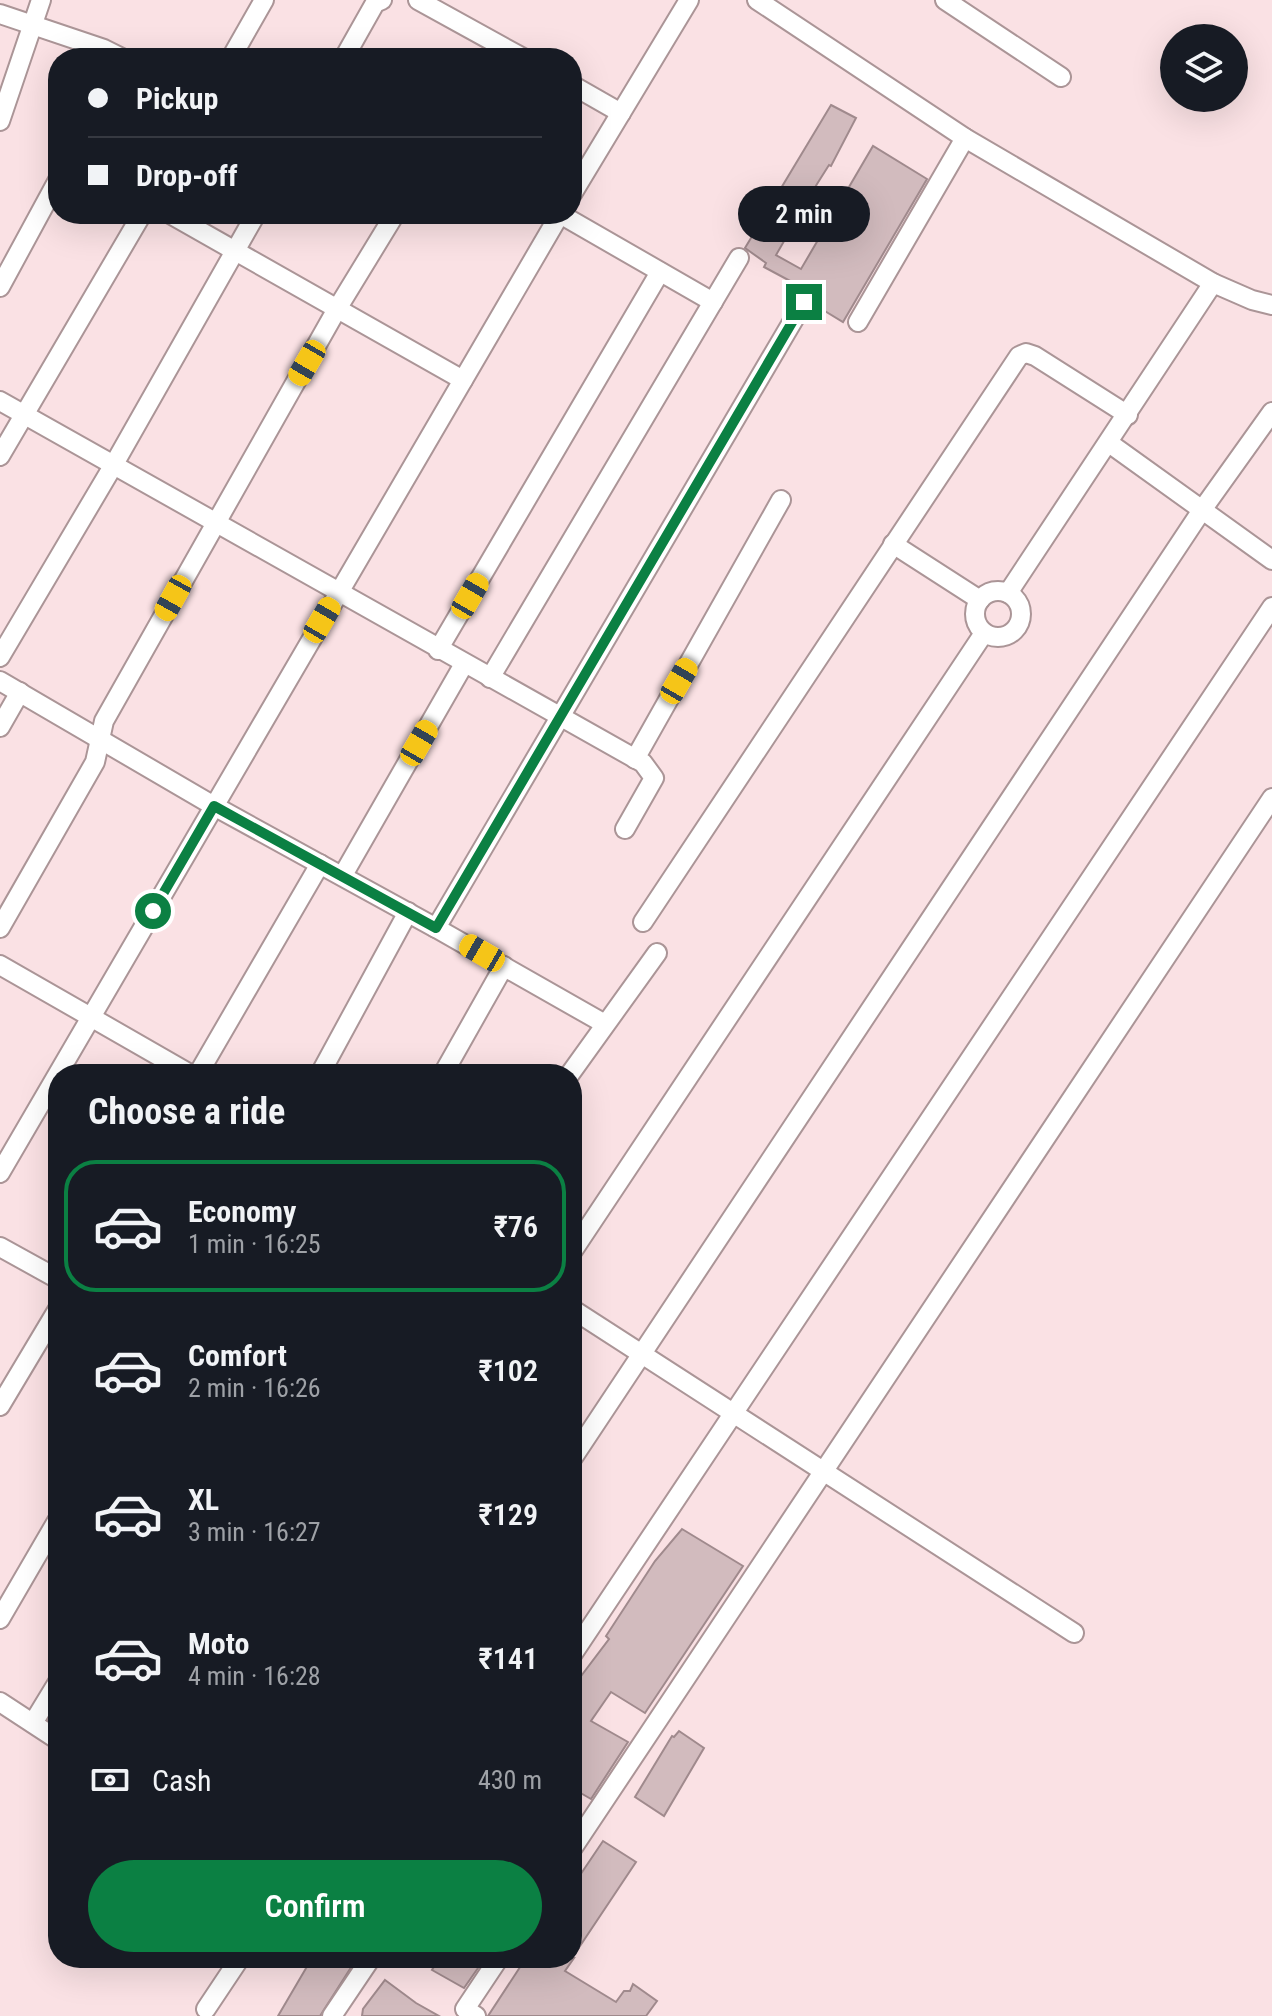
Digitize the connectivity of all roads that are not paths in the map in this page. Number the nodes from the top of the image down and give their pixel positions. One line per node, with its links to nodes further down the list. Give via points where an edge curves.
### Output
1 (41, 0): 9 (street)
2 (264, 0): 11 (street)
3 (382, 0): 12 (street, via 375,3)
4 (418, 0): 13 (street)
5 (689, 0): 16 (street)
6 (757, 0): 18 (street)
7 (945, 0): 14 (street)
8 (0, 14): 9 (street)
9 (33, 24): 10 (street); 17 (street)
10 (96, 48)
11 (237, 48)
12 (350, 48)
13 (490, 48)
14 (1061, 77)
15 (582, 91): 16 (street)
16 (621, 113): 19 (street)
17 (0, 121)
18 (965, 138): 30 (street); 36 (street)
19 (582, 177)
20 (48, 198): 31 (street)
21 (136, 224): 40 (street)
22 (188, 224): 27 (street)
23 (250, 224): 27 (street)
24 (389, 224): 35 (street)
25 (554, 224): 37 (street)
26 (577, 224): 29 (street)
27 (235, 251): 35 (street); 44 (street)
28 (739, 258): 32 (street)
29 (660, 272): 32 (street); 55 (street)
30 (1213, 283): 34 (street); 41 (street)
31 (0, 287)
32 (713, 302): 58 (street)
33 (804, 302): 61 (street)
34 (1272, 305)
35 (337, 309): 37 (street); 47 (street)
36 (858, 322)
37 (463, 380): 50 (street)
38 (0, 401): 40 (street)
39 (1272, 412): 46 (street)
40 (24, 415): 43 (street); 44 (street)
41 (1128, 415): 42 (street); 48 (street, via 1035,356 1019,356)
42 (1109, 443): 46 (street); 51 (street)
43 (0, 456)
44 (113, 466): 47 (street); 56 (street)
45 (781, 500): 64 (street)
46 (1202, 510): 49 (street); 92 (street)
47 (215, 524): 50 (street); 63 (street, via 104,721)
48 (893, 544): 52 (street); 71 (street)
49 (1272, 560)
50 (337, 593): 55 (street); 66 (street)
51 (1008, 593): 52 (street, via 992,592); 54 (street, via 1022,612 1018,627 998,638)
52 (980, 600): 54 (street, via 976,621)
53 (1272, 607): 94 (street)
54 (984, 633): 87 (street)
55 (438, 650): 57 (street)
56 (0, 657)
57 (464, 664): 58 (street); 69 (street)
58 (490, 678): 61 (street)
59 (0, 681): 60 (street)
60 (20, 692): 62 (street); 63 (street)
61 (561, 718): 64 (street); 73 (street)
62 (0, 727)
63 (101, 738): 66 (street); 72 (street, via 95,762)
64 (635, 759): 67 (street, via 654,778)
65 (1272, 798): 96 (street)
66 (214, 806): 68 (street); 77 (street)
67 (625, 829)
68 (320, 864): 69 (street); 81 (street)
69 (343, 875): 70 (street)
70 (408, 912): 73 (street); 82 (street)
71 (643, 922)
72 (0, 928)
73 (436, 928): 76 (street)
74 (657, 953): 78 (street)
75 (0, 965): 77 (street)
76 (504, 966): 78 (street); 83 (street)
77 (92, 1016): 79 (street); 80 (street)
78 (605, 1024): 84 (street)
79 (64, 1064)
80 (173, 1064)
81 (204, 1064)
82 (325, 1064)
83 (449, 1064)
84 (577, 1064)
85 (48, 1091): 86 (street)
86 (0, 1173)
87 (582, 1237)
88 (0, 1247): 89 (street)
89 (48, 1273)
90 (582, 1316): 92 (street)
91 (48, 1326): 93 (street)
92 (641, 1355): 94 (street); 95 (street)
93 (0, 1406)
94 (732, 1414): 96 (street); 100 (street)
95 (582, 1444)
96 (823, 1472): 99 (street); 105 (street)
97 (48, 1536): 98 (street)
98 (0, 1619)
99 (1074, 1633)
100 (582, 1640)
101 (48, 1698): 103 (street)
102 (0, 1702): 103 (street)
103 (33, 1723): 104 (street)
104 (48, 1733)
105 (582, 1834)
106 (233, 1968): 109 (street)
107 (364, 1968): 110 (street)
108 (492, 1968): 111 (street, via 465,2009)
109 (206, 2009)
110 (332, 2016)
111 (476, 2016)

